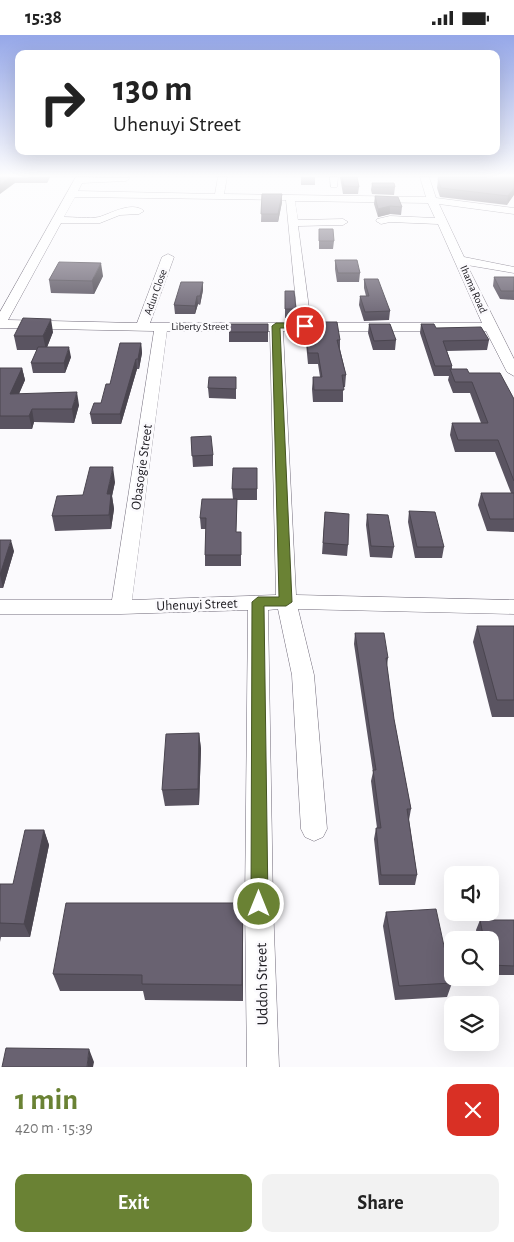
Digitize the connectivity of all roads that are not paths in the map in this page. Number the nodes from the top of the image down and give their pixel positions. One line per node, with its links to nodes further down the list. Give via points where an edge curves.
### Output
1 (56, 225): 7 (street)
2 (292, 225): 9 (street)
3 (444, 225): 5 (street, Ihama Road)
4 (168, 257): 10 (street, Adun Close)
5 (460, 260): 6 (street); 12 (street, Ihama Road)
6 (514, 270)
7 (0, 324): 10 (street, Liberty Street)
8 (276, 326): 9 (street, Liberty Street); 11 (street, Liberty Street); 16 (street)
9 (305, 326): 12 (street, Liberty Street)
10 (142, 327): 11 (street, Liberty Street)
11 (161, 327): 18 (street, Obasogie Street)
12 (490, 327): 13 (street, Ihama Road)
13 (507, 349): 14 (street, Ihama Road)
14 (514, 373)
15 (258, 602): 16 (street, Uhenuyi Street); 18 (street, Uhenuyi Street); 21 (street, Uddoh Street)
16 (286, 602): 19 (street, Uhenuyi Street); 20 (street, via 303,675)
17 (0, 607): 18 (street, Uhenuyi Street)
18 (121, 607)
19 (514, 607)
20 (314, 829)
21 (263, 1067)

